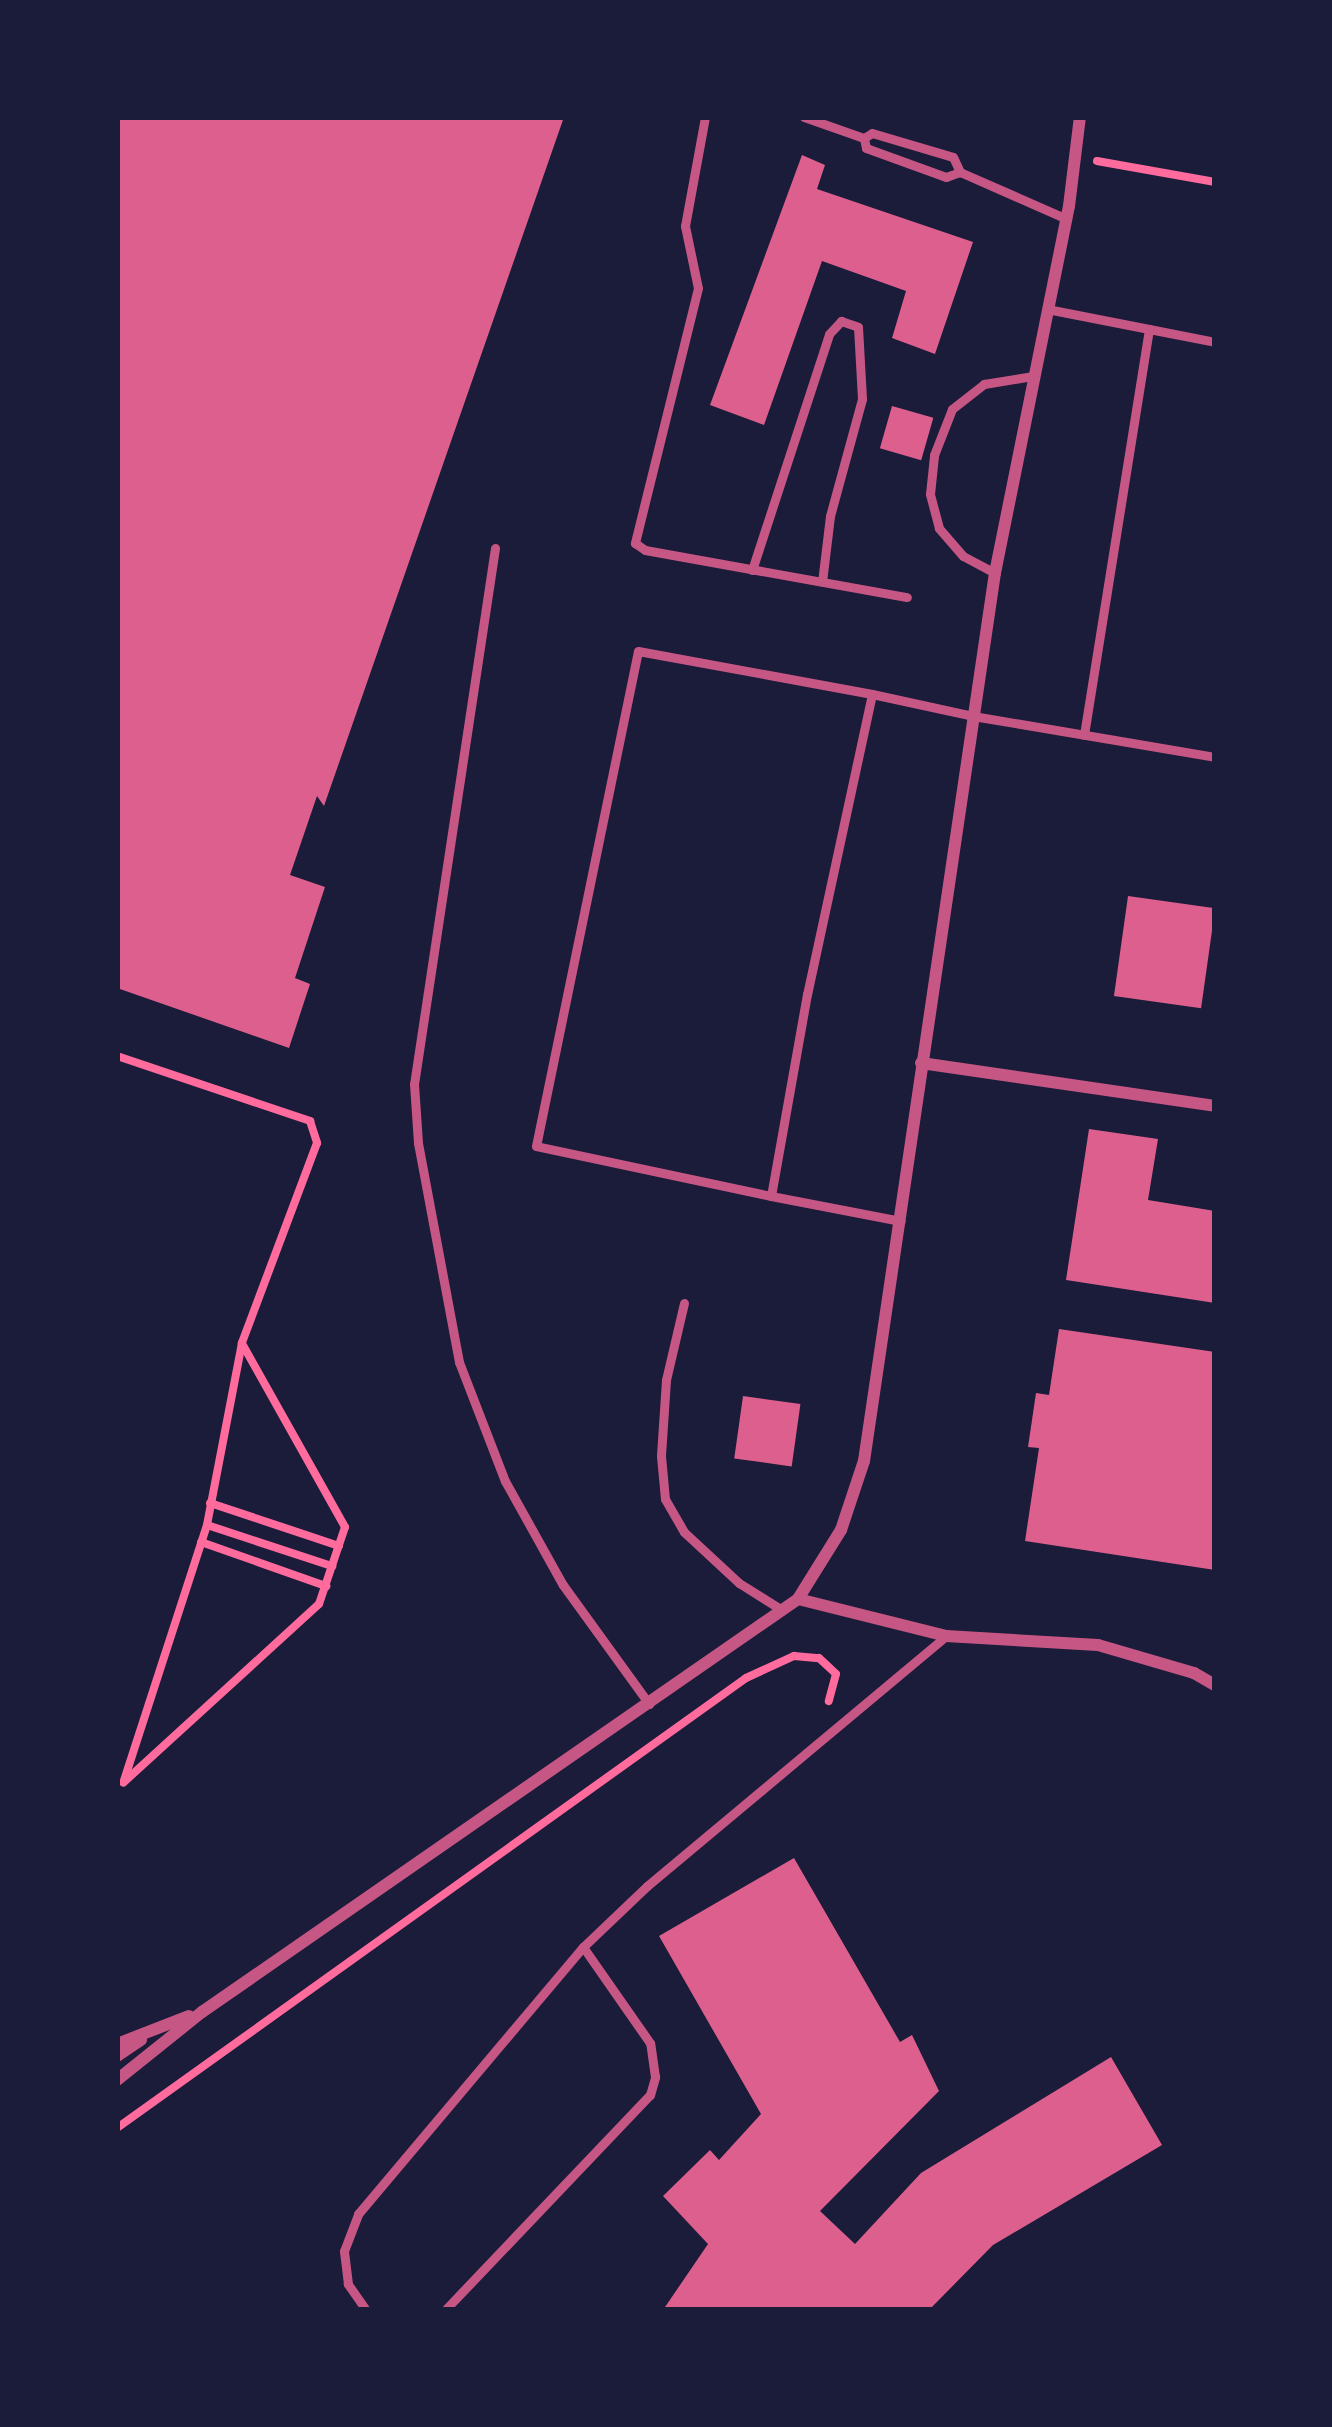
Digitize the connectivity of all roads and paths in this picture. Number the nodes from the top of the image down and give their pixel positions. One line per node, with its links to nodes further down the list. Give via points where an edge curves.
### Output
1 (705, 117): 14 (lane, via 685,226 698,288 635,543)
2 (804, 117): 4 (lane)
3 (1080, 117): 5 (street)
4 (864, 138): 6 (lane, via 866,148 946,177); 6 (lane, via 872,133 953,157)
5 (1078, 158): 7 (path); 8 (street)
6 (960, 172): 8 (lane)
7 (1215, 182)
8 (1066, 219): 9 (street)
9 (1047, 309): 10 (lane); 12 (street)
10 (1149, 329): 11 (lane); 20 (lane)
11 (1215, 342)
12 (1034, 376): 15 (street); 15 (lane, via 984,385 952,409 934,455 930,494 939,528 962,556)
13 (495, 548): 39 (lane, via 414,1084 418,1143 459,1362 505,1481 562,1585)
14 (752, 570): 16 (lane); 16 (lane, via 829,334 841,321 858,327 862,399 830,516)
15 (995, 573): 19 (street)
16 (822, 582): 17 (lane)
17 (907, 596)
18 (872, 694): 19 (lane); 25 (lane); 25 (lane, via 638,651 536,1146)
19 (973, 716): 20 (lane); 23 (street)
20 (1084, 735): 21 (lane)
21 (1215, 758)
22 (117, 1056): 28 (path, via 310,1121 317,1144)
23 (921, 1063): 24 (street); 26 (street)
24 (1215, 1106)
25 (771, 1196): 26 (lane)
26 (902, 1221): 35 (street, via 864,1461 841,1530)
27 (684, 1303): 36 (lane, via 666,1380 665,1499 684,1532)
28 (242, 1343): 29 (path); 32 (path, via 345,1527)
29 (210, 1503): 30 (path); 32 (path)
30 (207, 1525): 31 (path); 33 (path)
31 (201, 1542): 34 (path); 34 (path, via 123,1784 319,1604)
32 (338, 1546): 33 (path)
33 (332, 1566): 34 (path)
34 (326, 1586)
35 (798, 1599): 36 (street); 37 (street)
36 (782, 1610): 39 (street)
37 (946, 1636): 38 (street, via 1098,1645); 41 (lane)
38 (1215, 1685)
39 (649, 1704): 42 (street)
40 (824, 1707): 47 (path, via 836,1674 820,1658 794,1656 746,1678)
41 (583, 1947): 48 (lane, via 358,2214 344,2251 348,2284); 49 (lane, via 650,2043 650,2096)
42 (202, 2012): 43 (street); 46 (street)
43 (155, 2030): 44 (street); 45 (street)
44 (117, 2044)
45 (117, 2056)
46 (117, 2080)
47 (117, 2128)
48 (366, 2310)
49 (445, 2310)

